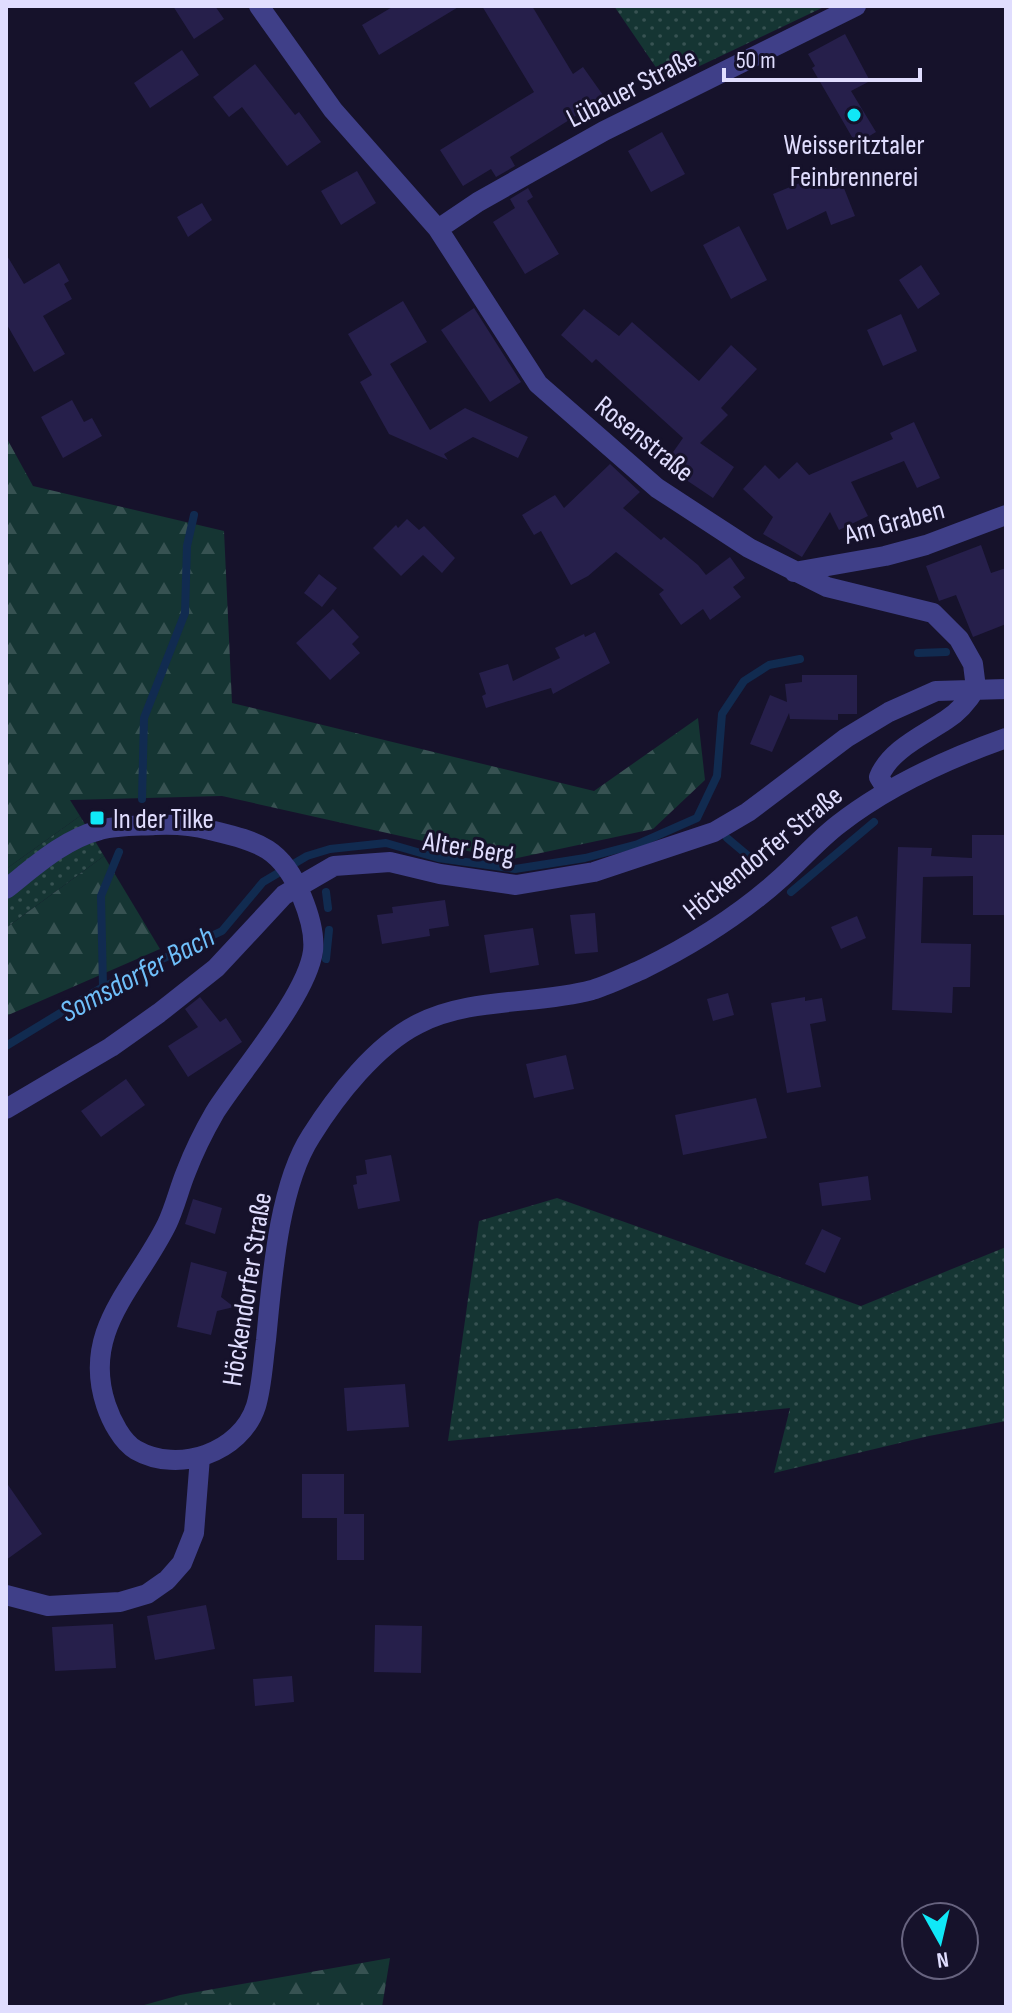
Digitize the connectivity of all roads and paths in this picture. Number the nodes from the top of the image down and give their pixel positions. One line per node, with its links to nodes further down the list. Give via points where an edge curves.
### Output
1 (259, 6): 3 (street, Rosenstraße, via 333,110)
2 (856, 6): 3 (street, Lübauer Straße, via 604,131)
3 (438, 229): 5 (street, Rosenstraße, via 538,384 657,488)
4 (1006, 515): 5 (street, Am Graben, via 926,545)
5 (794, 572): 6 (street, Rosenstraße, via 827,587 933,613 959,639 973,664)
6 (976, 688): 7 (street, Alter Berg); 9 (street, via 948,719 885,763 879,777); 10 (street, Alter Berg, via 936,691 889,712 714,832 594,872 516,885 390,862 334,866)
7 (1006, 689)
8 (1006, 738): 9 (street, Höckendorfer Straße)
9 (887, 790): 13 (street, Höckendorfer Straße, via 836,826 731,920 686,947 593,990 464,1009 420,1022 390,1041 346,1087 308,1139 295,1167 255,1411 234,1441)
10 (296, 881): 11 (street, Höckendorfer Straße, via 280,858 258,842 189,824 100,830 57,850); 12 (street, Alter Berg, via 216,968 169,1005 111,1047); 13 (street, Höckendorfer Straße, via 310,916 313,951 306,972 294,998 207,1125 170,1218 105,1328 98,1353 98,1381 110,1419 132,1449 169,1461)
11 (6, 889)
12 (6, 1109)
13 (200, 1457): 14 (street, via 194,1533 182,1563 167,1580 147,1594 120,1602 48,1606)
14 (6, 1595)

